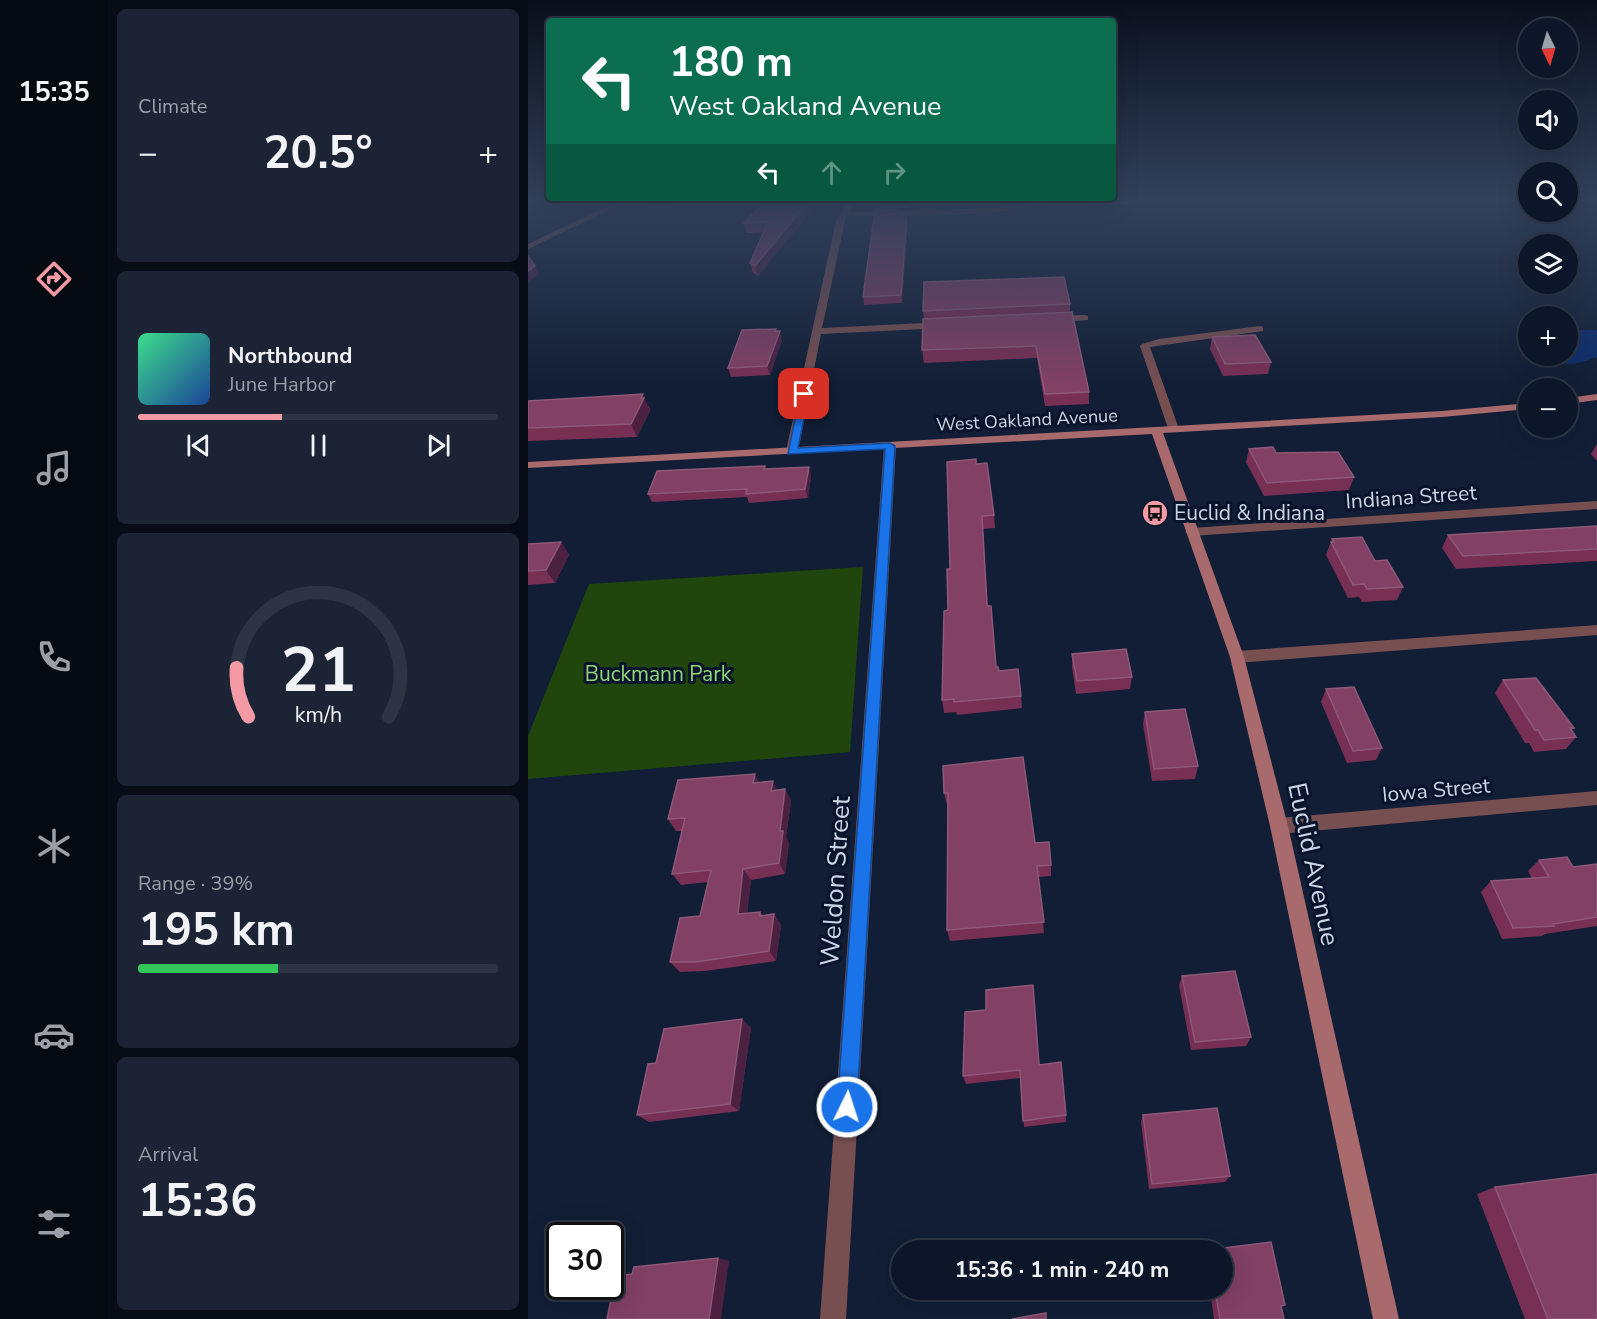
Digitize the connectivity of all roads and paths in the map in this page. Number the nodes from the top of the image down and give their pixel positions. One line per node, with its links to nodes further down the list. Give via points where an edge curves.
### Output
1 (832, 264): 6 (street)
2 (1085, 318): 3 (street)
3 (1039, 320)
4 (957, 324): 6 (street)
5 (1260, 329): 10 (street, via 1145,346)
6 (818, 330): 13 (street)
7 (1597, 397): 8 (main road)
8 (1578, 400)
9 (1518, 407): 10 (main road, West Oakland Avenue)
10 (1173, 429): 11 (main road, West Oakland Avenue)
11 (1156, 430): 12 (main road, West Oakland Avenue); 16 (main road, Euclid Avenue)
12 (890, 446): 13 (main road, West Oakland Avenue); 21 (street, Weldon Street)
13 (792, 452): 14 (main road, West Oakland Avenue)
14 (528, 465)
15 (1597, 505): 16 (street, Indiana Street)
16 (1191, 532): 18 (main road, Euclid Avenue)
17 (1597, 630): 18 (street)
18 (1237, 657): 20 (main road, Euclid Avenue)
19 (1597, 798): 20 (street, Iowa Street)
20 (1279, 826): 22 (main road, Euclid Avenue)
21 (833, 1319)
22 (1386, 1319)

